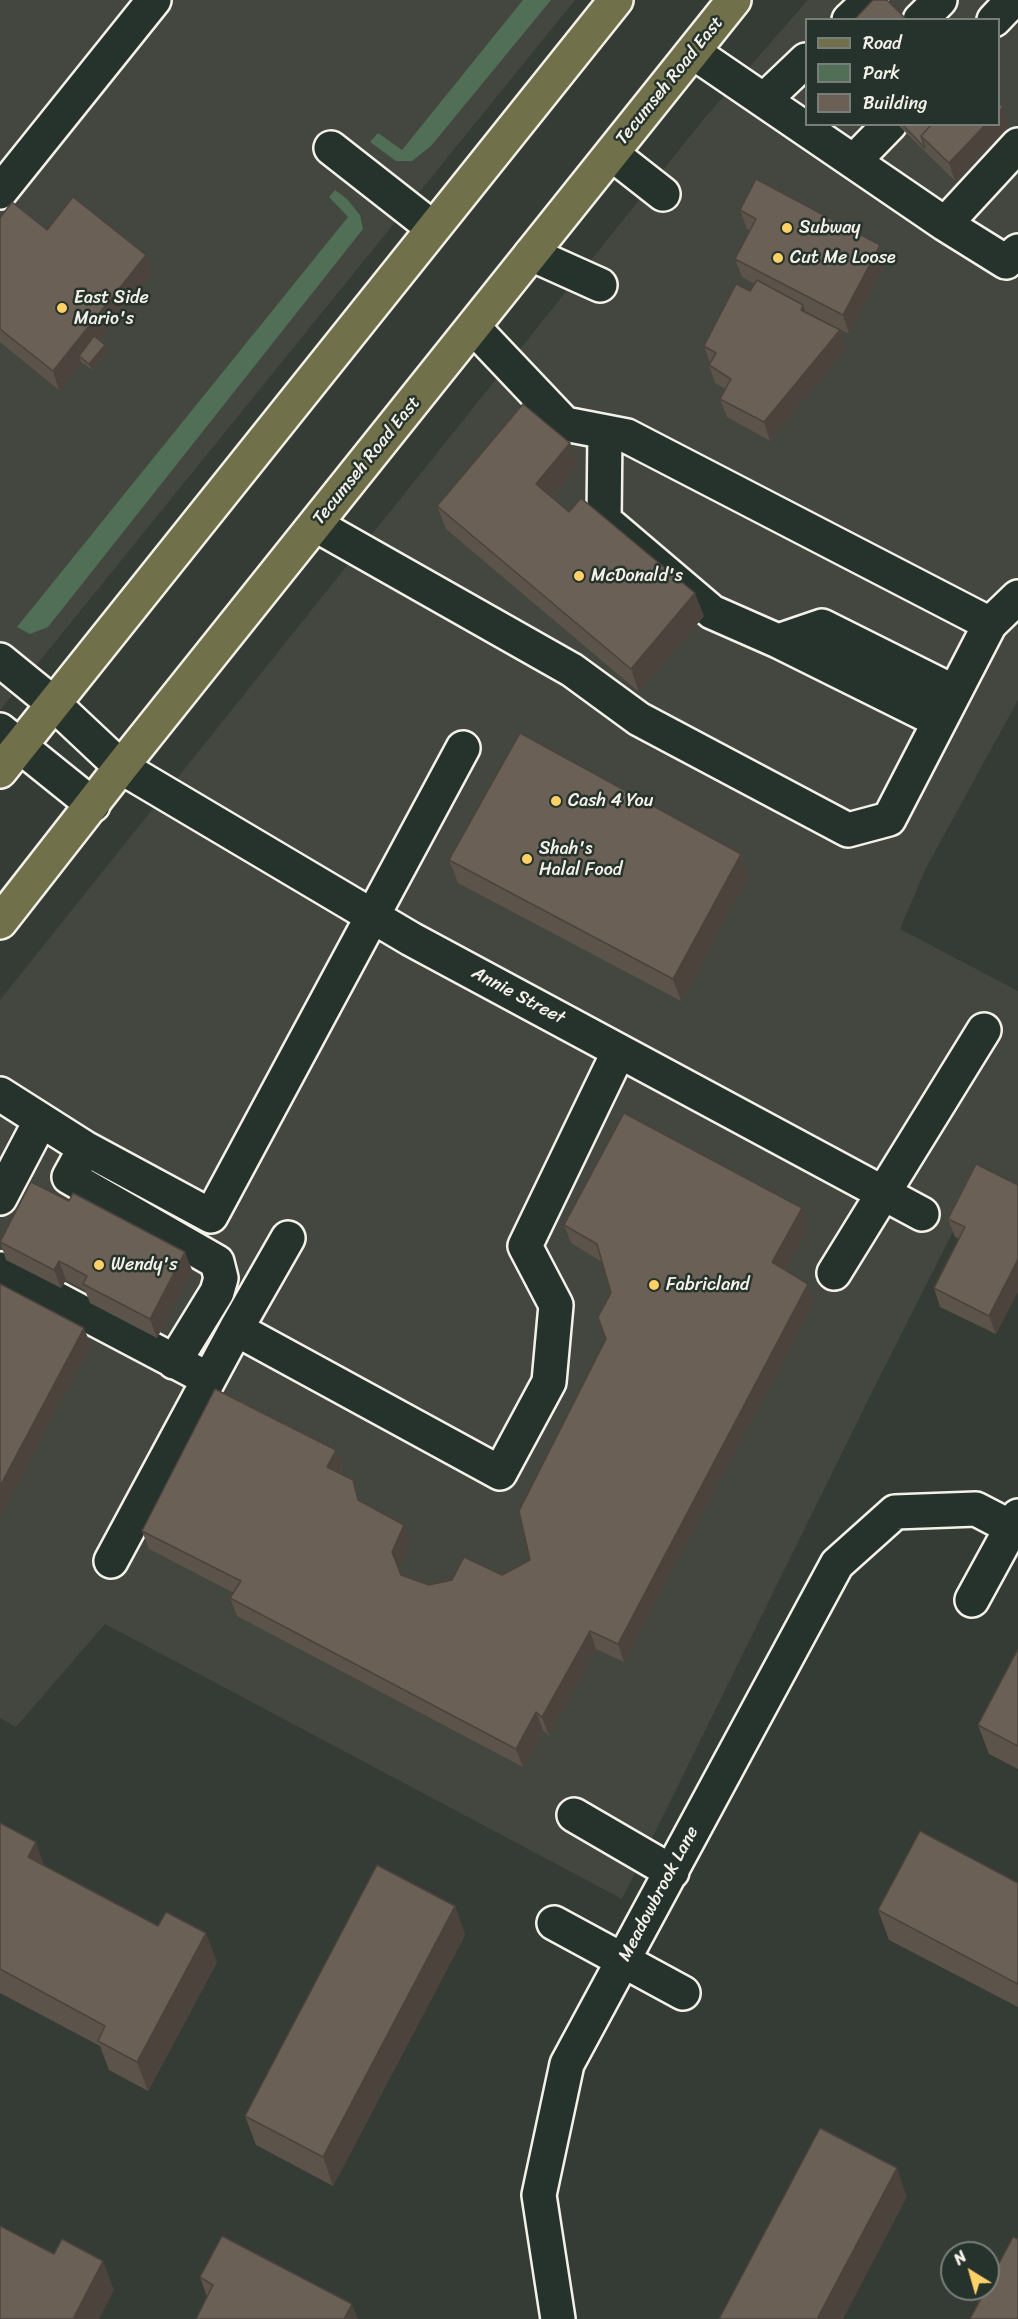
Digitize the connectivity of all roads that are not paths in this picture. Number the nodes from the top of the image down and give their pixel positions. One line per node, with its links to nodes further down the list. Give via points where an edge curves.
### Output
1 (154, 0): 20 (street)
2 (616, 0): 23 (main road)
3 (734, 0): 10 (main road, Tecumseh Road East)
4 (870, 0): 7 (street)
5 (940, 0): 8 (street)
6 (1013, 0): 9 (street)
7 (851, 18)
8 (922, 18)
9 (996, 18)
10 (693, 52): 12 (street); 18 (main road, Tecumseh Road East)
11 (805, 62): 12 (street)
12 (764, 100): 13 (street)
13 (805, 124)
14 (888, 126): 19 (street)
15 (812, 128): 19 (street)
16 (1018, 145): 22 (street)
17 (331, 148): 23 (street)
18 (612, 154): 21 (street); 25 (main road, Tecumseh Road East)
19 (854, 161): 22 (street)
20 (0, 192)
21 (663, 194)
22 (945, 224): 24 (street, via 1006,262)
23 (433, 228): 35 (main road)
24 (1018, 251)
25 (531, 254): 26 (street); 27 (main road, Tecumseh Road East)
26 (600, 285)
27 (474, 328): 28 (street, via 566,424); 29 (main road, Tecumseh Road East)
28 (605, 432): 31 (street, via 627,436); 32 (street, via 604,520 712,612)
29 (316, 525): 36 (street, via 572,669 639,719 848,830 889,819); 39 (main road, Tecumseh Road East)
30 (1018, 597): 31 (street)
31 (990, 624): 34 (street)
32 (778, 641): 34 (street, via 822,626); 36 (street)
33 (0, 660): 35 (street, Annie Street)
34 (954, 692): 36 (street)
35 (54, 704): 37 (main road); 39 (street, Annie Street)
36 (939, 721)
37 (10, 738): 40 (main road); 41 (street)
38 (463, 748): 42 (street)
39 (121, 767): 41 (main road, Tecumseh Road East); 42 (street, Annie Street)
40 (0, 771)
41 (93, 805): 43 (main road, Tecumseh Road East)
42 (373, 916): 45 (street, Annie Street); 48 (street, via 212,1216)
43 (0, 922)
44 (984, 1030): 49 (street)
45 (619, 1051): 49 (street, Annie Street); 55 (street, via 525,1246 556,1305 549,1382 500,1473)
46 (0, 1094): 47 (street)
47 (41, 1120): 48 (street); 50 (street)
48 (85, 1148): 56 (street, via 69,1177 217,1262 221,1278 217,1292)
49 (882, 1193): 51 (street, Annie Street); 54 (street)
50 (0, 1198)
51 (922, 1214)
52 (288, 1238): 55 (street)
53 (0, 1269): 56 (street)
54 (834, 1273)
55 (236, 1329): 57 (street)
56 (174, 1362): 57 (street)
57 (209, 1379): 59 (street)
58 (1016, 1525): 60 (street); 62 (street, Meadowbrook Lane, via 976,1509 895,1512 837,1564)
59 (111, 1561)
60 (972, 1600)
61 (574, 1815): 62 (street)
62 (672, 1872): 64 (street, Meadowbrook Lane)
63 (554, 1923): 64 (street)
64 (623, 1961): 65 (street); 66 (street, Meadowbrook Lane, via 567,2064 539,2195)
65 (682, 1993)
66 (558, 2319)

